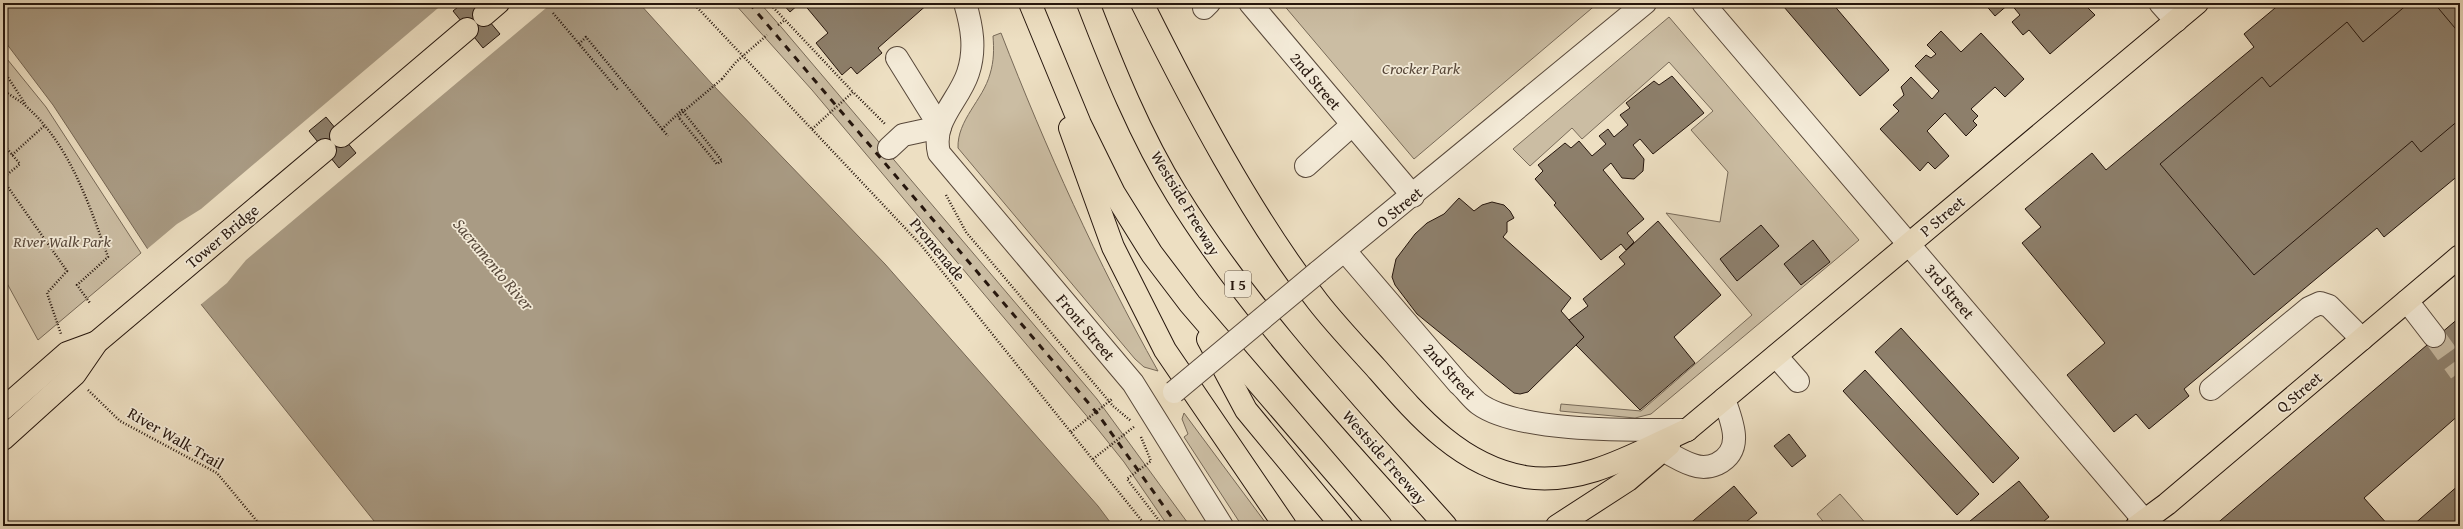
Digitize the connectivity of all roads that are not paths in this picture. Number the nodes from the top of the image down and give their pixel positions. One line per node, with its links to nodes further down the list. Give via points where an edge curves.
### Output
1 (966, 3): 15 (street, via 972,31 971,63 964,83)
2 (1030, 3): 13 (main road)
3 (1088, 3): 43 (main road, Westside Freeway / I 5, via 1133,111 1176,194 1224,265 1279,337)
4 (1142, 3): 35 (main road, via 1178,75 1262,220 1314,296 1385,378 1446,441 1486,465 1507,473 1546,479 1596,471)
5 (1250, 3): 14 (street, 2nd Street)
6 (1645, 3): 20 (street, O Street)
7 (1703, 3): 21 (street, 3rd Street)
8 (2160, 3): 10 (street)
9 (2197, 3): 10 (main road, P Street)
10 (2176, 21): 21 (main road, P Street)
11 (467, 29): 16 (main road)
12 (897, 58): 15 (street, Front Street)
13 (1051, 58): 25 (main road, via 1114,193 1152,254); 40 (main road, via 1076,149 1112,247 1165,350)
14 (1352, 125): 19 (street); 20 (street, 2nd Street)
15 (938, 133): 17 (street); 34 (street, Front Street, via 942,158 1133,383)
16 (341, 136)
17 (888, 138)
18 (325, 150): 28 (main road, Tower Bridge)
19 (1306, 166)
20 (1412, 196): 22 (street, O Street)
21 (1910, 243): 29 (main road, P Street); 38 (street, 3rd Street)
22 (1345, 251): 34 (street, O Street, bridge); 35 (street, 2nd Street, via 1479,404 1518,420 1545,424 1637,430)
23 (2460, 256): 24 (main road, Q Street)
24 (2407, 301): 26 (street); 27 (main road, Q Street)
25 (1190, 304): 41 (main road, via 1246,410); 42 (main road)
26 (2434, 336)
27 (2362, 339): 31 (street, via 2329,306 2320,303 2309,308); 38 (main road, Q Street)
28 (97, 342): 33 (main road, via 67,353); 36 (main road, via 75,374)
29 (1776, 356): 30 (street); 32 (main road, P Street)
30 (1798, 381)
31 (2211, 389)
32 (1724, 399): 35 (main road, P Street); 37 (street, via 1733,426 1734,448 1723,461 1712,466 1694,466)
33 (3, 409)
34 (1151, 410): 39 (street, Front Street)
35 (1687, 430): 37 (main road, P Street)
36 (3, 440)
37 (1663, 450): 44 (main road, P Street, via 1628,480)
38 (2143, 524)
39 (1222, 526)
40 (1285, 526)
41 (1342, 526)
42 (1382, 526)
43 (1446, 526)
44 (1556, 526)

